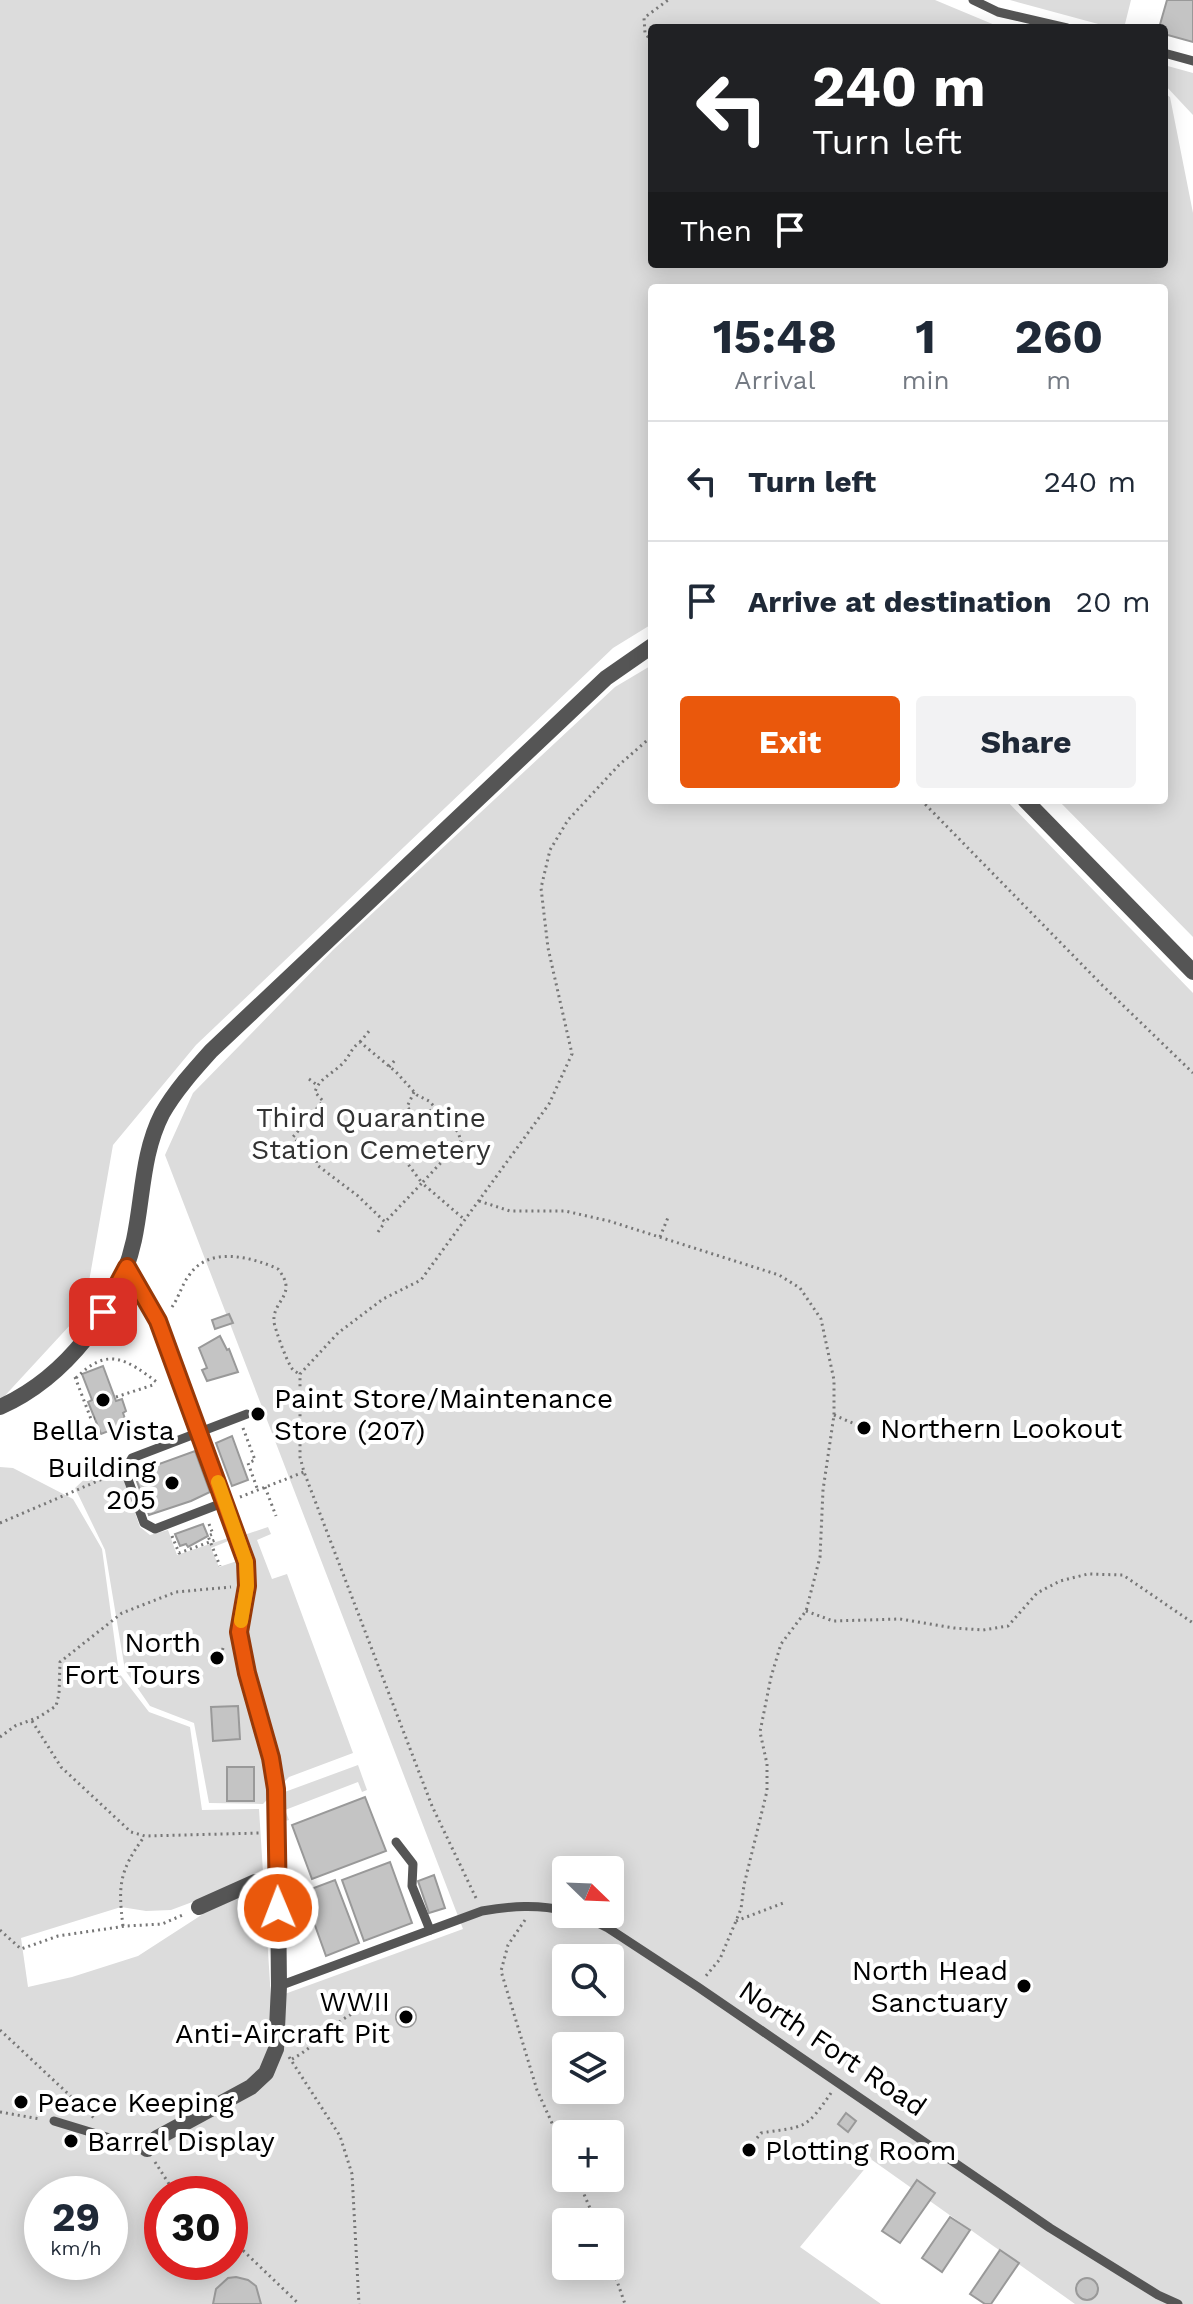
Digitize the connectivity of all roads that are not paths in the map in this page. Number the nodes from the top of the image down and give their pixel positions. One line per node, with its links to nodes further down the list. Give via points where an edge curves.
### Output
1 (973, 0): 2 (lane)
2 (1050, 24)
3 (1168, 54): 4 (lane)
4 (1193, 61)
5 (648, 649): 8 (street, via 606,678 183,1082 152,1139)
6 (1029, 804): 7 (street)
7 (1193, 972)
8 (127, 1267): 9 (street, via 76,1349 33,1390); 11 (street, via 158,1321)
9 (0, 1407)
10 (243, 1416): 11 (lane)
11 (199, 1432): 12 (street); 12 (lane, via 132,1458 125,1471 144,1523 155,1529)
12 (225, 1502): 14 (street, via 246,1562 239,1632 276,1789)
13 (396, 1842): 18 (lane, via 413,1864 412,1886)
14 (277, 1882): 15 (street, via 255,1882); 19 (street)
15 (199, 1907)
16 (552, 1909): 18 (lane, via 509,1906)
17 (608, 1928): 23 (lane, North Fort Road, via 1061,2236)
18 (430, 1930): 19 (lane)
19 (279, 1986): 22 (street, via 276,2049 266,2073)
20 (54, 2121): 21 (lane)
21 (113, 2139)
22 (147, 2149)
23 (1178, 2304)

